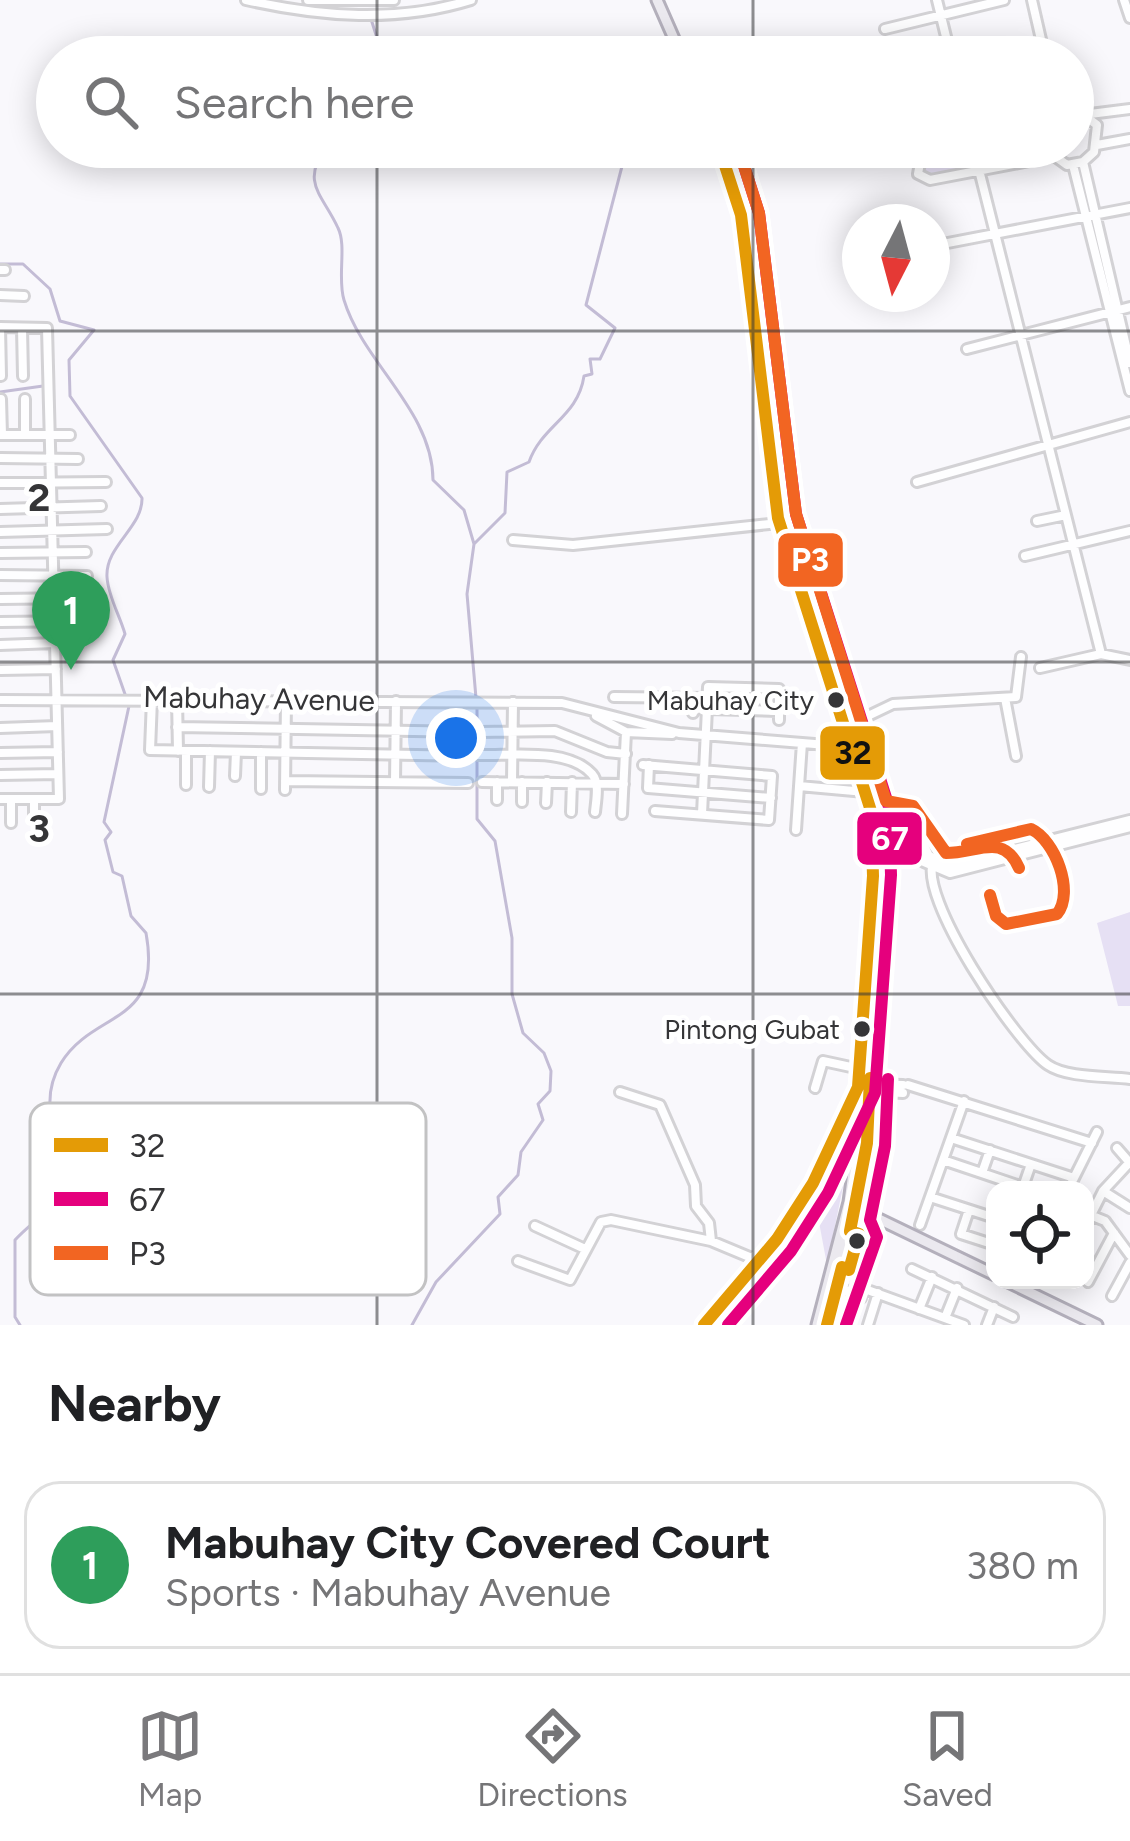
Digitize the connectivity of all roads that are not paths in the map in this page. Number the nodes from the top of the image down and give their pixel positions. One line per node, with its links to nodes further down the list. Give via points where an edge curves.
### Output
1 (247, 0): 4 (street, via 352,16)
2 (308, 0): 3 (street)
3 (394, 0)
4 (471, 0)
5 (658, 0): 13 (main road)
6 (937, 0): 10 (street)
7 (1004, 0): 10 (street)
8 (1032, 0): 15 (street)
9 (1124, 0): 11 (street)
10 (941, 15): 12 (street); 14 (street)
11 (1130, 18)
12 (885, 29)
13 (673, 36)
14 (946, 36)
15 (1041, 36)
16 (1130, 109): 17 (street)
17 (1094, 113)
18 (1094, 123): 20 (street)
19 (1130, 140): 20 (street)
20 (1097, 145): 21 (street)
21 (1094, 148)
22 (726, 168): 63 (main road, via 741,215)
23 (919, 168): 26 (street, via 928,180)
24 (990, 168): 26 (street)
25 (1079, 168): 28 (street)
26 (979, 170): 29 (street)
27 (1130, 208): 28 (street)
28 (1090, 216): 29 (street); 34 (street)
29 (996, 232): 30 (street); 37 (street)
30 (950, 242)
31 (0, 295): 32 (street)
32 (24, 296)
33 (1130, 307): 34 (street)
34 (1114, 311): 37 (street); 39 (street); 42 (street)
35 (0, 327): 36 (street); 40 (street)
36 (22, 328): 41 (street); 46 (street, via 47,328)
37 (1022, 335): 38 (street); 50 (street)
38 (967, 349)
39 (1130, 363)
40 (1, 376)
41 (23, 376)
42 (1130, 391)
43 (25, 399): 48 (street)
44 (1, 400): 47 (street)
45 (1130, 422): 50 (street)
46 (49, 434): 48 (street); 49 (street); 51 (street)
47 (1, 435): 48 (street)
48 (25, 435)
49 (70, 435)
50 (1048, 442): 56 (street); 61 (street)
51 (50, 457): 52 (street); 53 (street); 54 (street)
52 (0, 458)
53 (78, 459)
54 (50, 482): 55 (street); 57 (street); 59 (street)
55 (106, 482)
56 (916, 482)
57 (0, 483)
58 (101, 506): 59 (street)
59 (51, 507): 60 (street); 65 (street)
60 (0, 508)
61 (1066, 514): 62 (street); 69 (street)
62 (1036, 521)
63 (779, 523): 68 (street, via 573,545); 106 (main road)
64 (107, 529): 65 (street)
65 (52, 530): 67 (street); 70 (street)
66 (1130, 531): 69 (street)
67 (0, 532)
68 (513, 540)
69 (1074, 544): 73 (street); 85 (street)
70 (52, 552): 71 (street); 72 (street); 74 (street)
71 (86, 552)
72 (0, 554)
73 (1025, 556)
74 (53, 574): 75 (street); 76 (street); 77 (street)
75 (0, 575)
76 (87, 576)
77 (53, 597): 78 (street); 79 (street); 82 (street)
78 (77, 598)
79 (0, 599)
80 (81, 621): 82 (street)
81 (0, 622): 82 (street)
82 (54, 622): 83 (street)
83 (55, 643): 84 (street); 89 (street)
84 (0, 645)
85 (1101, 654): 87 (street); 88 (street)
86 (1021, 657): 95 (street, via 1016,697)
87 (1130, 660)
88 (1040, 668)
89 (56, 669): 90 (street); 92 (street)
90 (0, 670)
91 (614, 697): 93 (street)
92 (56, 698): 96 (street, Mabuhay Avenue); 98 (street, Mabuhay Avenue); 103 (street)
93 (693, 698): 94 (street); 102 (street)
94 (708, 698): 94 (street, via 779,689 779,715); 111 (street)
95 (1005, 698): 106 (street, via 893,704); 123 (street)
96 (152, 699): 97 (street, Mabuhay Avenue); 114 (street, via 150,750)
97 (177, 699): 99 (street, Mabuhay Avenue); 104 (street)
98 (0, 700)
99 (286, 700): 100 (street, Mabuhay Avenue); 108 (street)
100 (396, 701): 101 (street, Mabuhay Avenue); 109 (street)
101 (513, 702): 105 (street, Mabuhay Avenue, via 562,703); 110 (street)
102 (692, 713)
103 (57, 726): 107 (street); 116 (street)
104 (177, 727): 108 (street); 114 (street)
105 (627, 727): 111 (street, Mabuhay Avenue); 122 (street)
106 (845, 727): 113 (main road)
107 (0, 728)
108 (286, 728): 109 (street); 119 (street)
109 (395, 730): 110 (street); 121 (street)
110 (513, 731): 122 (street, via 555,731); 124 (street)
111 (707, 735): 112 (street, Mabuhay Avenue); 125 (street)
112 (802, 743): 113 (street, Mabuhay Avenue); 139 (street)
113 (852, 747): 143 (main road)
114 (182, 751): 115 (street); 138 (street)
115 (210, 751): 117 (street); 140 (street)
116 (58, 752): 120 (street); 126 (street)
117 (236, 752): 118 (street); 128 (street)
118 (262, 752): 119 (street); 141 (street)
119 (286, 753): 121 (street); 129 (street, via 285,785)
120 (0, 754)
121 (395, 754): 124 (street); 129 (street)
122 (626, 754): 137 (street)
123 (1016, 756)
124 (512, 757): 132 (street); 135 (street, via 564,759)
125 (705, 770): 142 (street); 142 (street, via 646,765 648,788); 144 (street, via 772,776)
126 (58, 774): 127 (street); 146 (street, via 59,799)
127 (0, 776)
128 (235, 776)
129 (394, 782): 136 (street)
130 (482, 782): 131 (street)
131 (496, 782): 132 (street); 147 (street)
132 (517, 782): 133 (street); 148 (street)
133 (547, 782): 134 (street); 149 (street)
134 (572, 782): 135 (street); 151 (street)
135 (596, 782): 137 (street); 152 (street)
136 (468, 783)
137 (624, 784): 154 (street)
138 (185, 785)
139 (799, 786): 143 (street); 159 (street)
140 (209, 787)
141 (261, 789)
142 (704, 792): 144 (street); 155 (street)
143 (865, 792): 156 (main road)
144 (771, 798): 155 (street, via 769,820)
145 (5, 799): 146 (street); 157 (street)
146 (34, 799): 153 (street)
147 (497, 800)
148 (522, 802)
149 (546, 803)
150 (655, 811): 155 (street)
151 (571, 812)
152 (596, 812)
153 (34, 814)
154 (622, 814)
155 (702, 814)
156 (872, 815): 160 (street, via 894,807 909,814); 161 (main road); 163 (main road, via 881,853)
157 (11, 823)
158 (1130, 824): 160 (street, via 957,872)
159 (796, 830)
160 (932, 863): 162 (street, via 971,970 1037,1055 1052,1068)
161 (862, 1069): 163 (main road); 164 (street, via 824,1061)
162 (1130, 1079)
163 (866, 1087): 166 (street, via 931,1090); 167 (main road); 183 (main road); 197 (main road)
164 (814, 1088)
165 (620, 1091): 192 (street, via 660,1105)
166 (964, 1101): 169 (street); 170 (street)
167 (860, 1108): 183 (main road); 213 (main road, via 783,1245)
168 (1096, 1132): 170 (street)
169 (951, 1138): 172 (street); 173 (street)
170 (1091, 1143): 177 (street)
171 (1117, 1148): 174 (street)
172 (990, 1150): 175 (street); 176 (street)
173 (944, 1160): 176 (street); 182 (street)
174 (1130, 1162): 181 (street)
175 (1031, 1164): 177 (street); 179 (street)
176 (982, 1173): 178 (street)
177 (1074, 1178): 180 (street)
178 (1007, 1181)
179 (1029, 1181)
180 (1073, 1181)
181 (1103, 1191): 184 (street); 185 (street)
182 (930, 1197): 186 (street); 189 (street)
183 (853, 1204): 199 (main road); 205 (main road)
184 (1094, 1208)
185 (1130, 1208)
186 (969, 1210): 187 (street); 193 (street, via 961,1234)
187 (986, 1215)
188 (1094, 1218): 191 (street)
189 (920, 1225)
190 (535, 1226): 194 (street)
191 (1114, 1233): 195 (street); 200 (street)
192 (711, 1241): 194 (street, via 611,1220 601,1222); 197 (street)
193 (986, 1242)
194 (584, 1250): 196 (street, via 570,1280)
195 (1130, 1259): 207 (street)
196 (518, 1261)
197 (760, 1262): 212 (main road)
198 (912, 1268): 201 (street)
199 (986, 1269)
200 (1094, 1271)
201 (932, 1277): 202 (street); 209 (street)
202 (957, 1288): 208 (street); 211 (street)
203 (1023, 1289): 219 (main road)
204 (1033, 1289): 220 (main road)
205 (834, 1291): 206 (street); 214 (main road); 215 (main road)
206 (878, 1293): 209 (street); 216 (street)
207 (1112, 1296)
208 (994, 1307): 210 (street); 218 (street)
209 (920, 1309): 211 (street)
210 (1012, 1317)
211 (945, 1318): 217 (street)
212 (704, 1325)
213 (716, 1325)
214 (817, 1325)
215 (827, 1325)
216 (868, 1325)
217 (964, 1325)
218 (987, 1325)
219 (1097, 1325)
220 (1107, 1325)

